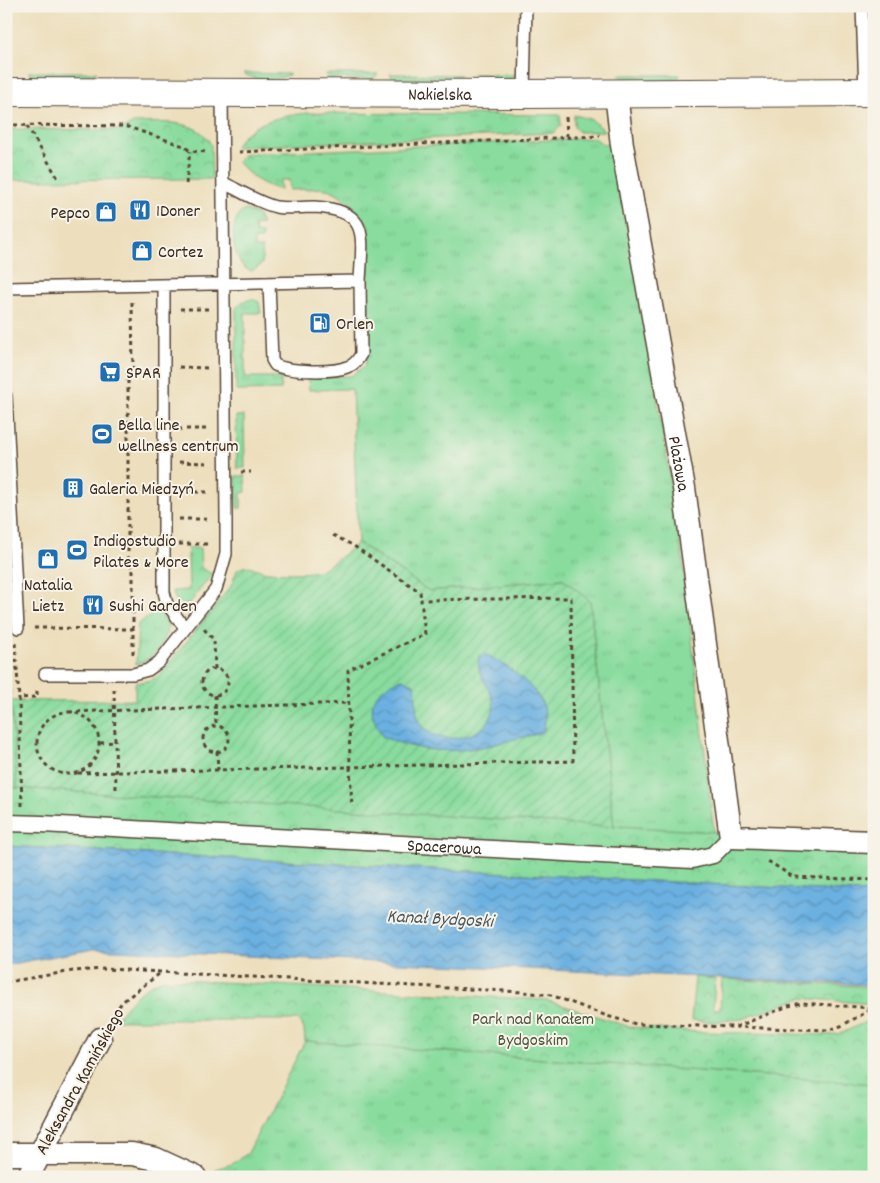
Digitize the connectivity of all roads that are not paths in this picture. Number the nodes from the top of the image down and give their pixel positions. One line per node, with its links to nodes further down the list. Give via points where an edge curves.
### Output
1 (526, 6): 7 (lane)
2 (862, 6): 5 (lane)
3 (6, 92): 4 (main road, Nakielska)
4 (222, 92): 7 (main road, Nakielska); 8 (lane)
5 (870, 92): 6 (main road, Nakielska)
6 (616, 93): 7 (main road, Nakielska); 19 (street, Plażowa, via 684,488)
7 (524, 94)
8 (224, 183): 9 (lane, via 276,207 316,207 340,211 354,218 362,232); 11 (lane)
9 (360, 281): 10 (lane); 10 (lane, via 361,354 357,362 341,369 294,370 275,366)
10 (268, 283): 11 (lane)
11 (224, 284): 12 (lane); 15 (lane, via 226,554 216,589)
12 (164, 286): 13 (lane); 15 (lane, via 165,598)
13 (6, 288)
14 (6, 396): 16 (lane)
15 (189, 623): 17 (lane, via 159,662 148,670 133,674)
16 (18, 628)
17 (45, 674)
18 (6, 824): 19 (street, Spacerowa, via 692,860 713,855)
19 (732, 837): 20 (street)
20 (874, 842)
21 (100, 1039): 23 (street, Aleksandra Kamińskiego)
22 (6, 1154): 23 (street)
23 (38, 1155): 24 (street, Aleksandra Kamińskiego); 25 (street, via 144,1156)
24 (28, 1177)
25 (195, 1177)

